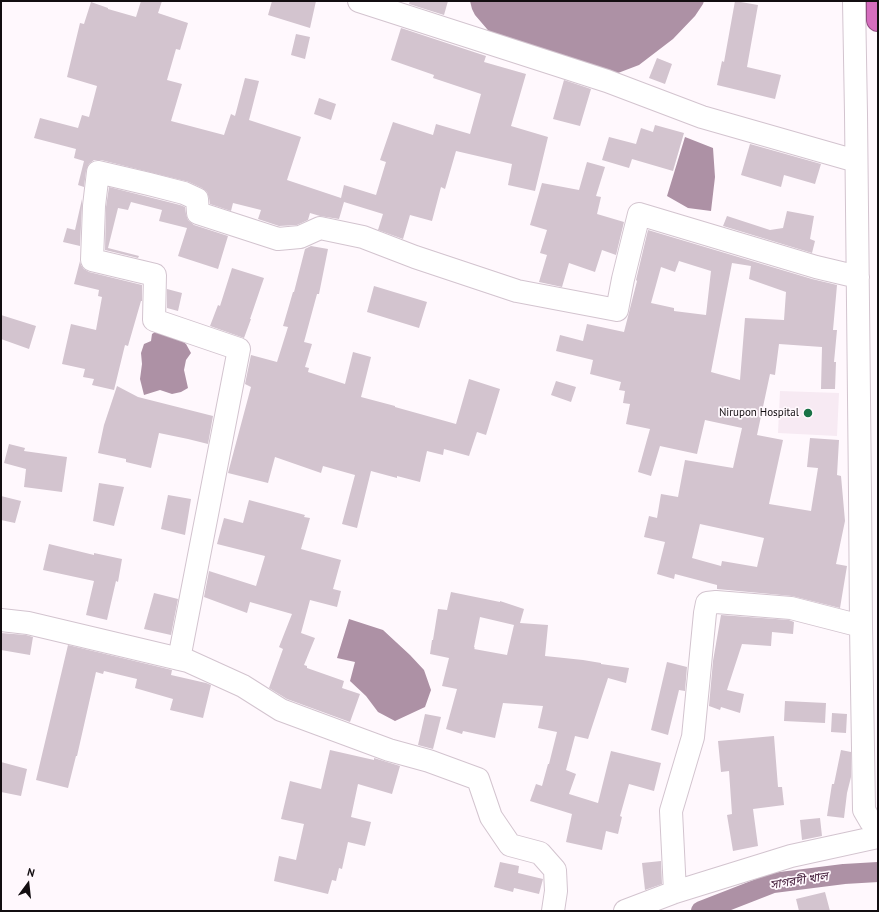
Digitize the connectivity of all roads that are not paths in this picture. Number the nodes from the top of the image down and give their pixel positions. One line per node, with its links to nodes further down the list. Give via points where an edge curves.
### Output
1 (359, 1): 5 (street, via 607,81 702,117)
2 (854, 1): 5 (street)
3 (878, 1): 4 (highway)
4 (878, 20)
5 (856, 161): 6 (street)
6 (858, 277): 8 (street); 9 (street, via 816,268 639,214 617,310 517,291 363,237 320,228 300,237 278,238 198,213 197,199 184,194 98,172 92,260 155,275 154,320 239,349)
7 (1, 620): 9 (street, via 28,623)
8 (861, 626): 10 (street, via 864,810 871,822); 12 (street, via 791,608 707,603 693,737 671,811)
9 (179, 659): 13 (street, via 243,686 281,710 389,750 478,779 492,817 510,844 540,853 555,870 556,891)
10 (878, 826)
11 (878, 837): 12 (street, via 791,856)
12 (675, 892): 14 (street)
13 (553, 911)
14 (624, 911)

